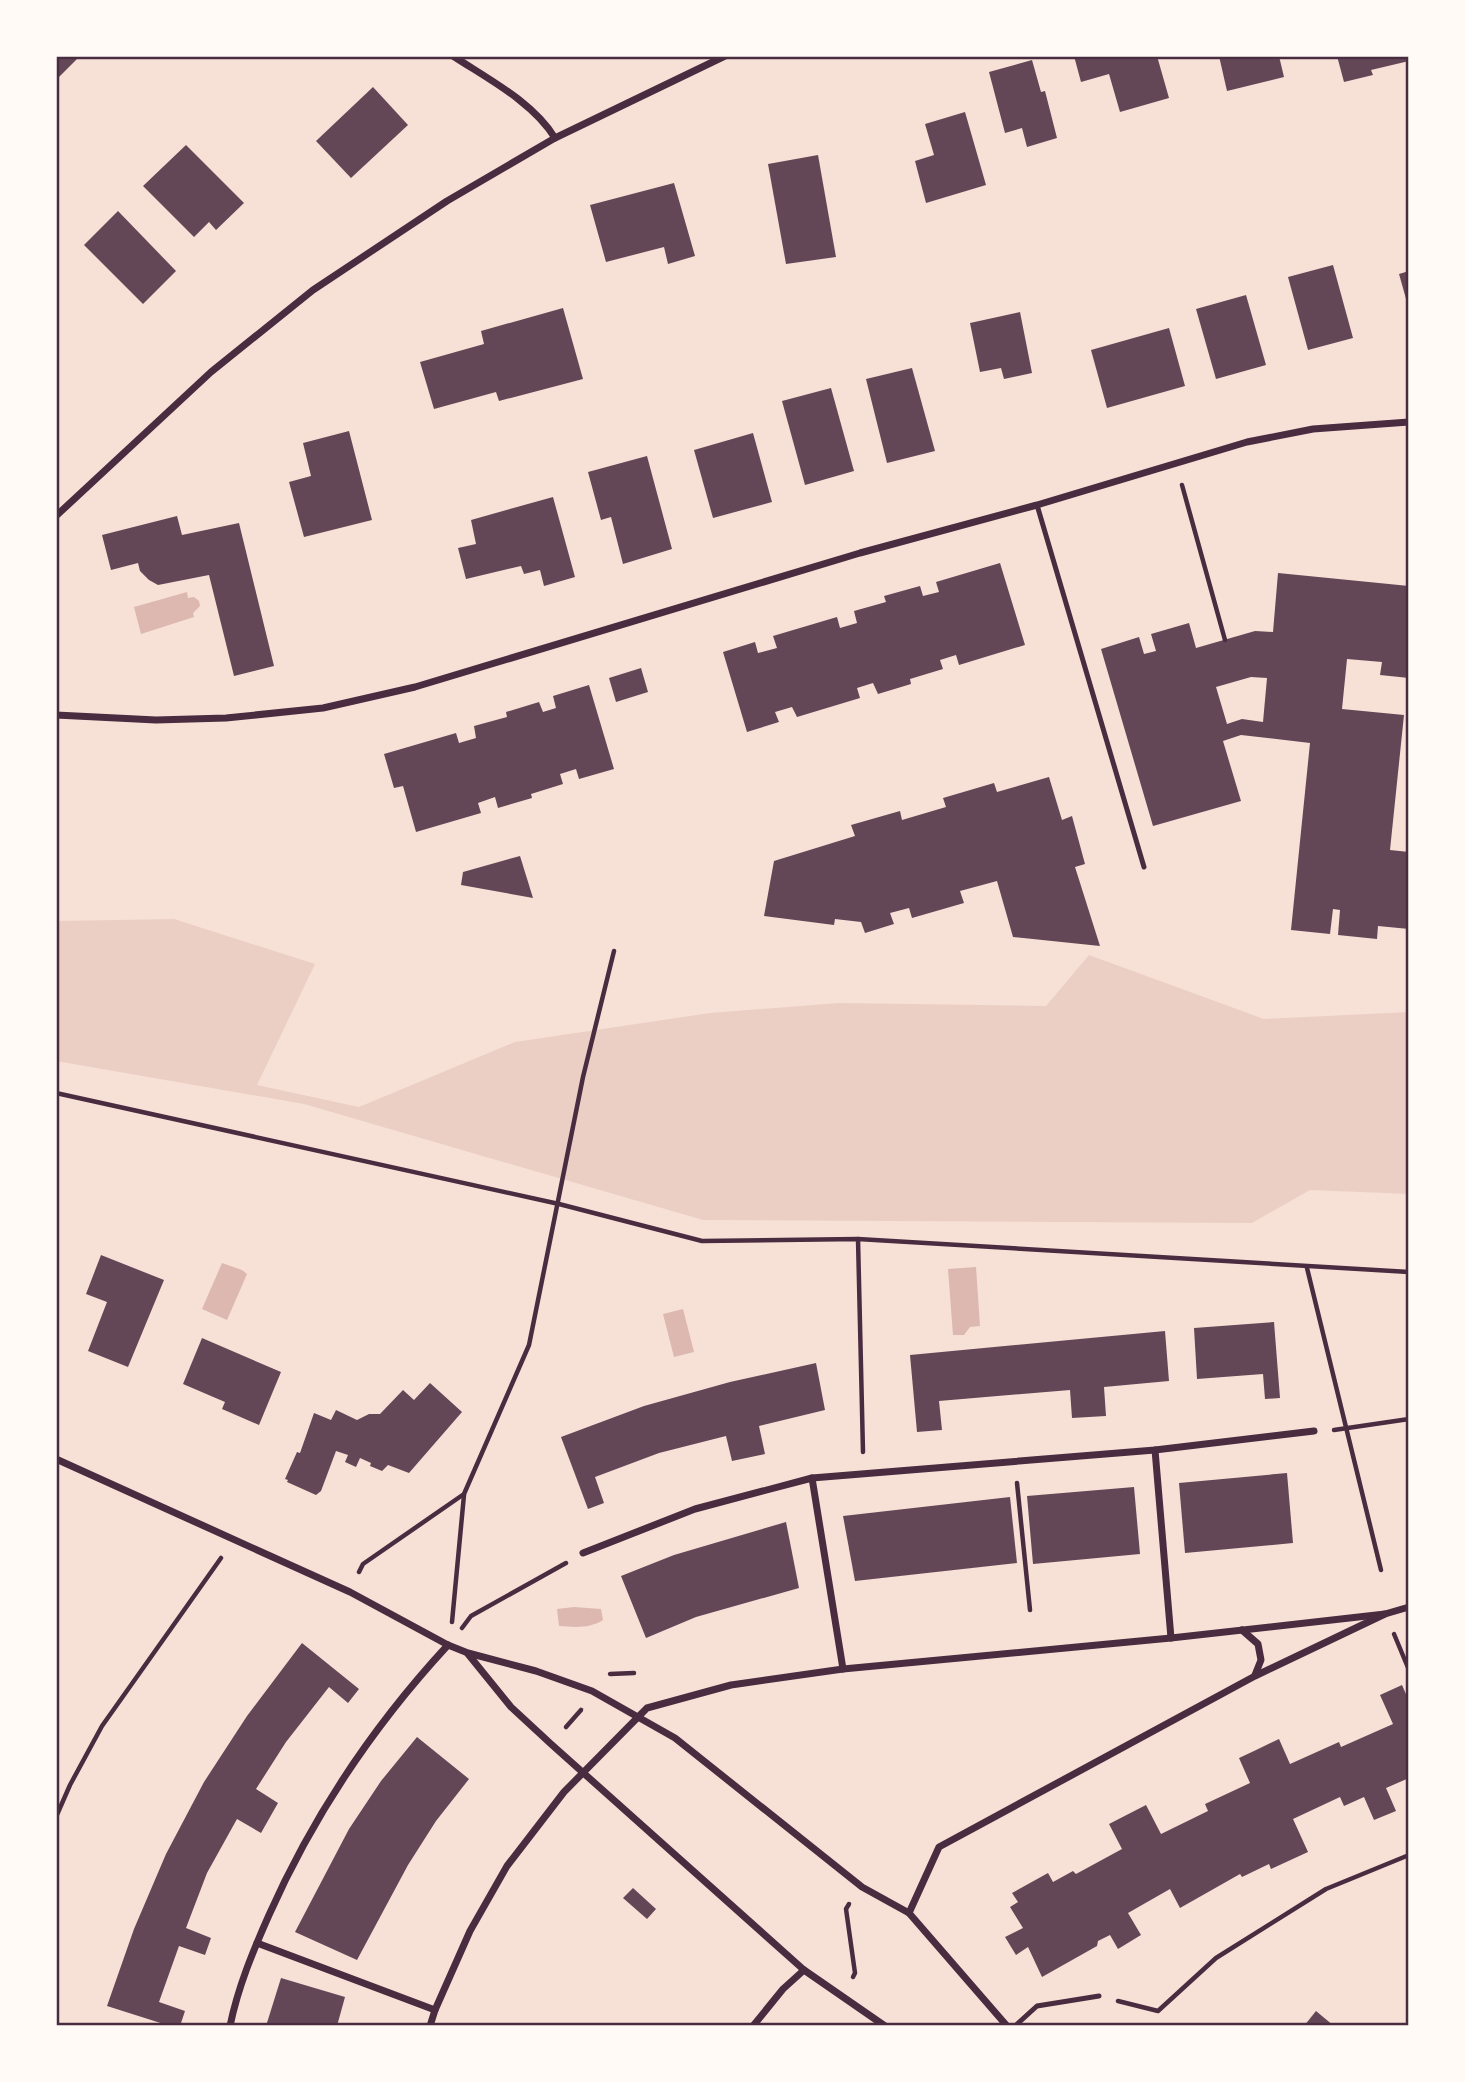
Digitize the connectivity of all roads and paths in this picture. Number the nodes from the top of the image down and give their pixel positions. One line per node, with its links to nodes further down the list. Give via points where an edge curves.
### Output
1 (453, 56): 3 (street, via 546,123)
2 (725, 56): 3 (street)
3 (555, 138): 7 (street, via 447,201 313,290 211,372)
4 (1409, 422): 5 (street, via 1313,429 1247,442)
5 (1176, 464): 6 (street); 8 (path)
6 (1037, 505): 9 (street, via 860,553 415,687 323,708 170,720); 10 (lane)
7 (56, 516)
8 (1225, 640)
9 (56, 715)
10 (1144, 867)
11 (614, 951): 13 (path, via 583,1077)
12 (56, 1093): 13 (path)
13 (559, 1204): 14 (path, via 702,1241); 25 (path, via 529,1345)
14 (858, 1239): 15 (path); 23 (path)
15 (1307, 1268): 16 (path); 18 (path)
16 (1409, 1272)
17 (1409, 1419): 18 (path)
18 (1345, 1429): 19 (path); 28 (path)
19 (1314, 1431): 20 (street)
20 (1155, 1450): 22 (street); 34 (street)
21 (56, 1459): 26 (street)
22 (1015, 1462): 23 (street); 31 (path)
23 (863, 1474): 24 (street)
24 (812, 1478): 27 (street, via 695,1508); 37 (street)
25 (464, 1494): 29 (path, via 363,1564); 35 (path)
26 (233, 1539): 29 (street); 42 (path, via 102,1726)
27 (583, 1553): 35 (path, via 471,1616)
28 (1381, 1570)
29 (350, 1592): 35 (street)
30 (1409, 1606): 32 (street)
31 (1030, 1610)
32 (1385, 1614): 33 (street); 38 (path); 39 (street)
33 (1242, 1630): 34 (street); 39 (street, via 1258,1644 1261,1660)
34 (1171, 1638): 37 (street)
35 (448, 1645): 36 (street); 46 (street, via 355,1761 316,1820)
36 (468, 1653): 40 (street, via 592,1691); 41 (street, via 511,1706)
37 (843, 1669): 40 (street, via 731,1685 662,1703)
38 (1409, 1670)
39 (1255, 1676): 45 (street, via 939,1847)
40 (637, 1716): 41 (street); 44 (street, via 675,1738)
41 (584, 1772): 47 (street); 50 (street, via 508,1866 470,1931)
42 (56, 1817)
43 (1409, 1855): 49 (path, via 1326,1889 1216,1958 1157,2011)
44 (862, 1887): 45 (street); 48 (path, via 846,1909 855,1973)
45 (909, 1913): 55 (street)
46 (257, 1943): 50 (street); 51 (street)
47 (804, 1970): 48 (street); 53 (street)
48 (842, 1996): 54 (street)
49 (1099, 1996): 56 (lane, via 1037,2006)
50 (435, 2010): 52 (street)
51 (230, 2026)
52 (430, 2026)
53 (754, 2026)
54 (885, 2026)
55 (1007, 2026)
56 (1015, 2026)

